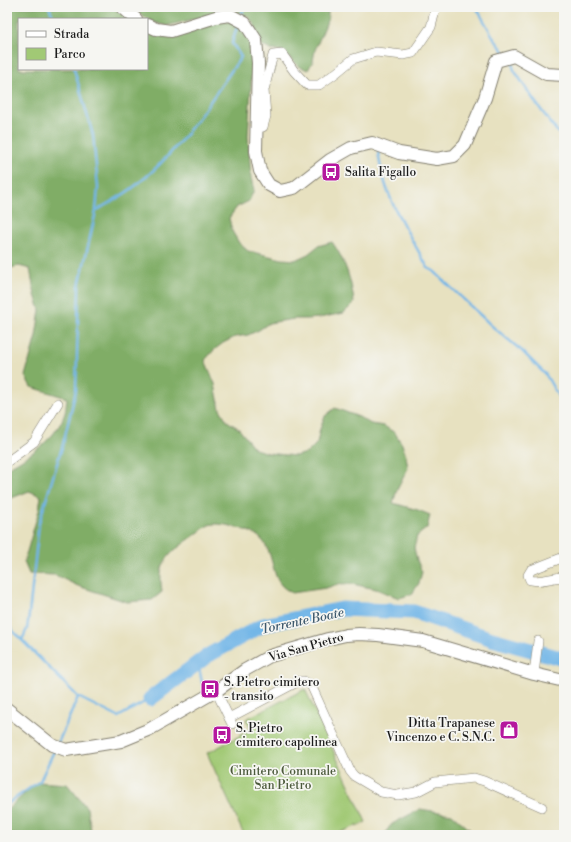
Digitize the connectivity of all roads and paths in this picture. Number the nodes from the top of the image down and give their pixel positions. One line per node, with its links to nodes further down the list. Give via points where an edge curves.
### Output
1 (122, 7): 3 (street)
2 (436, 7): 6 (street, via 431,27 414,53 403,55 376,52 353,59 319,85 307,85 282,54 273,55 264,90 266,116 263,127)
3 (135, 18)
4 (148, 25): 6 (street, via 156,29 172,30 230,15 245,23 256,40)
5 (564, 75): 6 (street, via 546,74 514,56 496,61 485,98 465,145 454,156 437,158 399,153 372,143 351,148 330,160 294,188 280,192 269,185 260,171 256,151)
6 (256, 128)
7 (58, 403): 8 (street, via 34,442)
8 (7, 462)
9 (564, 557): 10 (street, via 531,570 528,575 530,580 537,582 555,577)
10 (564, 578)
11 (538, 644): 12 (street)
12 (534, 674): 13 (street, Via San Pietro); 14 (street, Via San Pietro, via 423,641 359,634 328,639 270,656)
13 (564, 681)
14 (216, 691): 15 (street, Via San Pietro, via 150,729 121,741 66,750 52,745); 16 (street, via 231,721 299,681 311,685 350,771 381,792 398,795 416,792 436,782 474,778)
15 (7, 709)
16 (542, 807)

